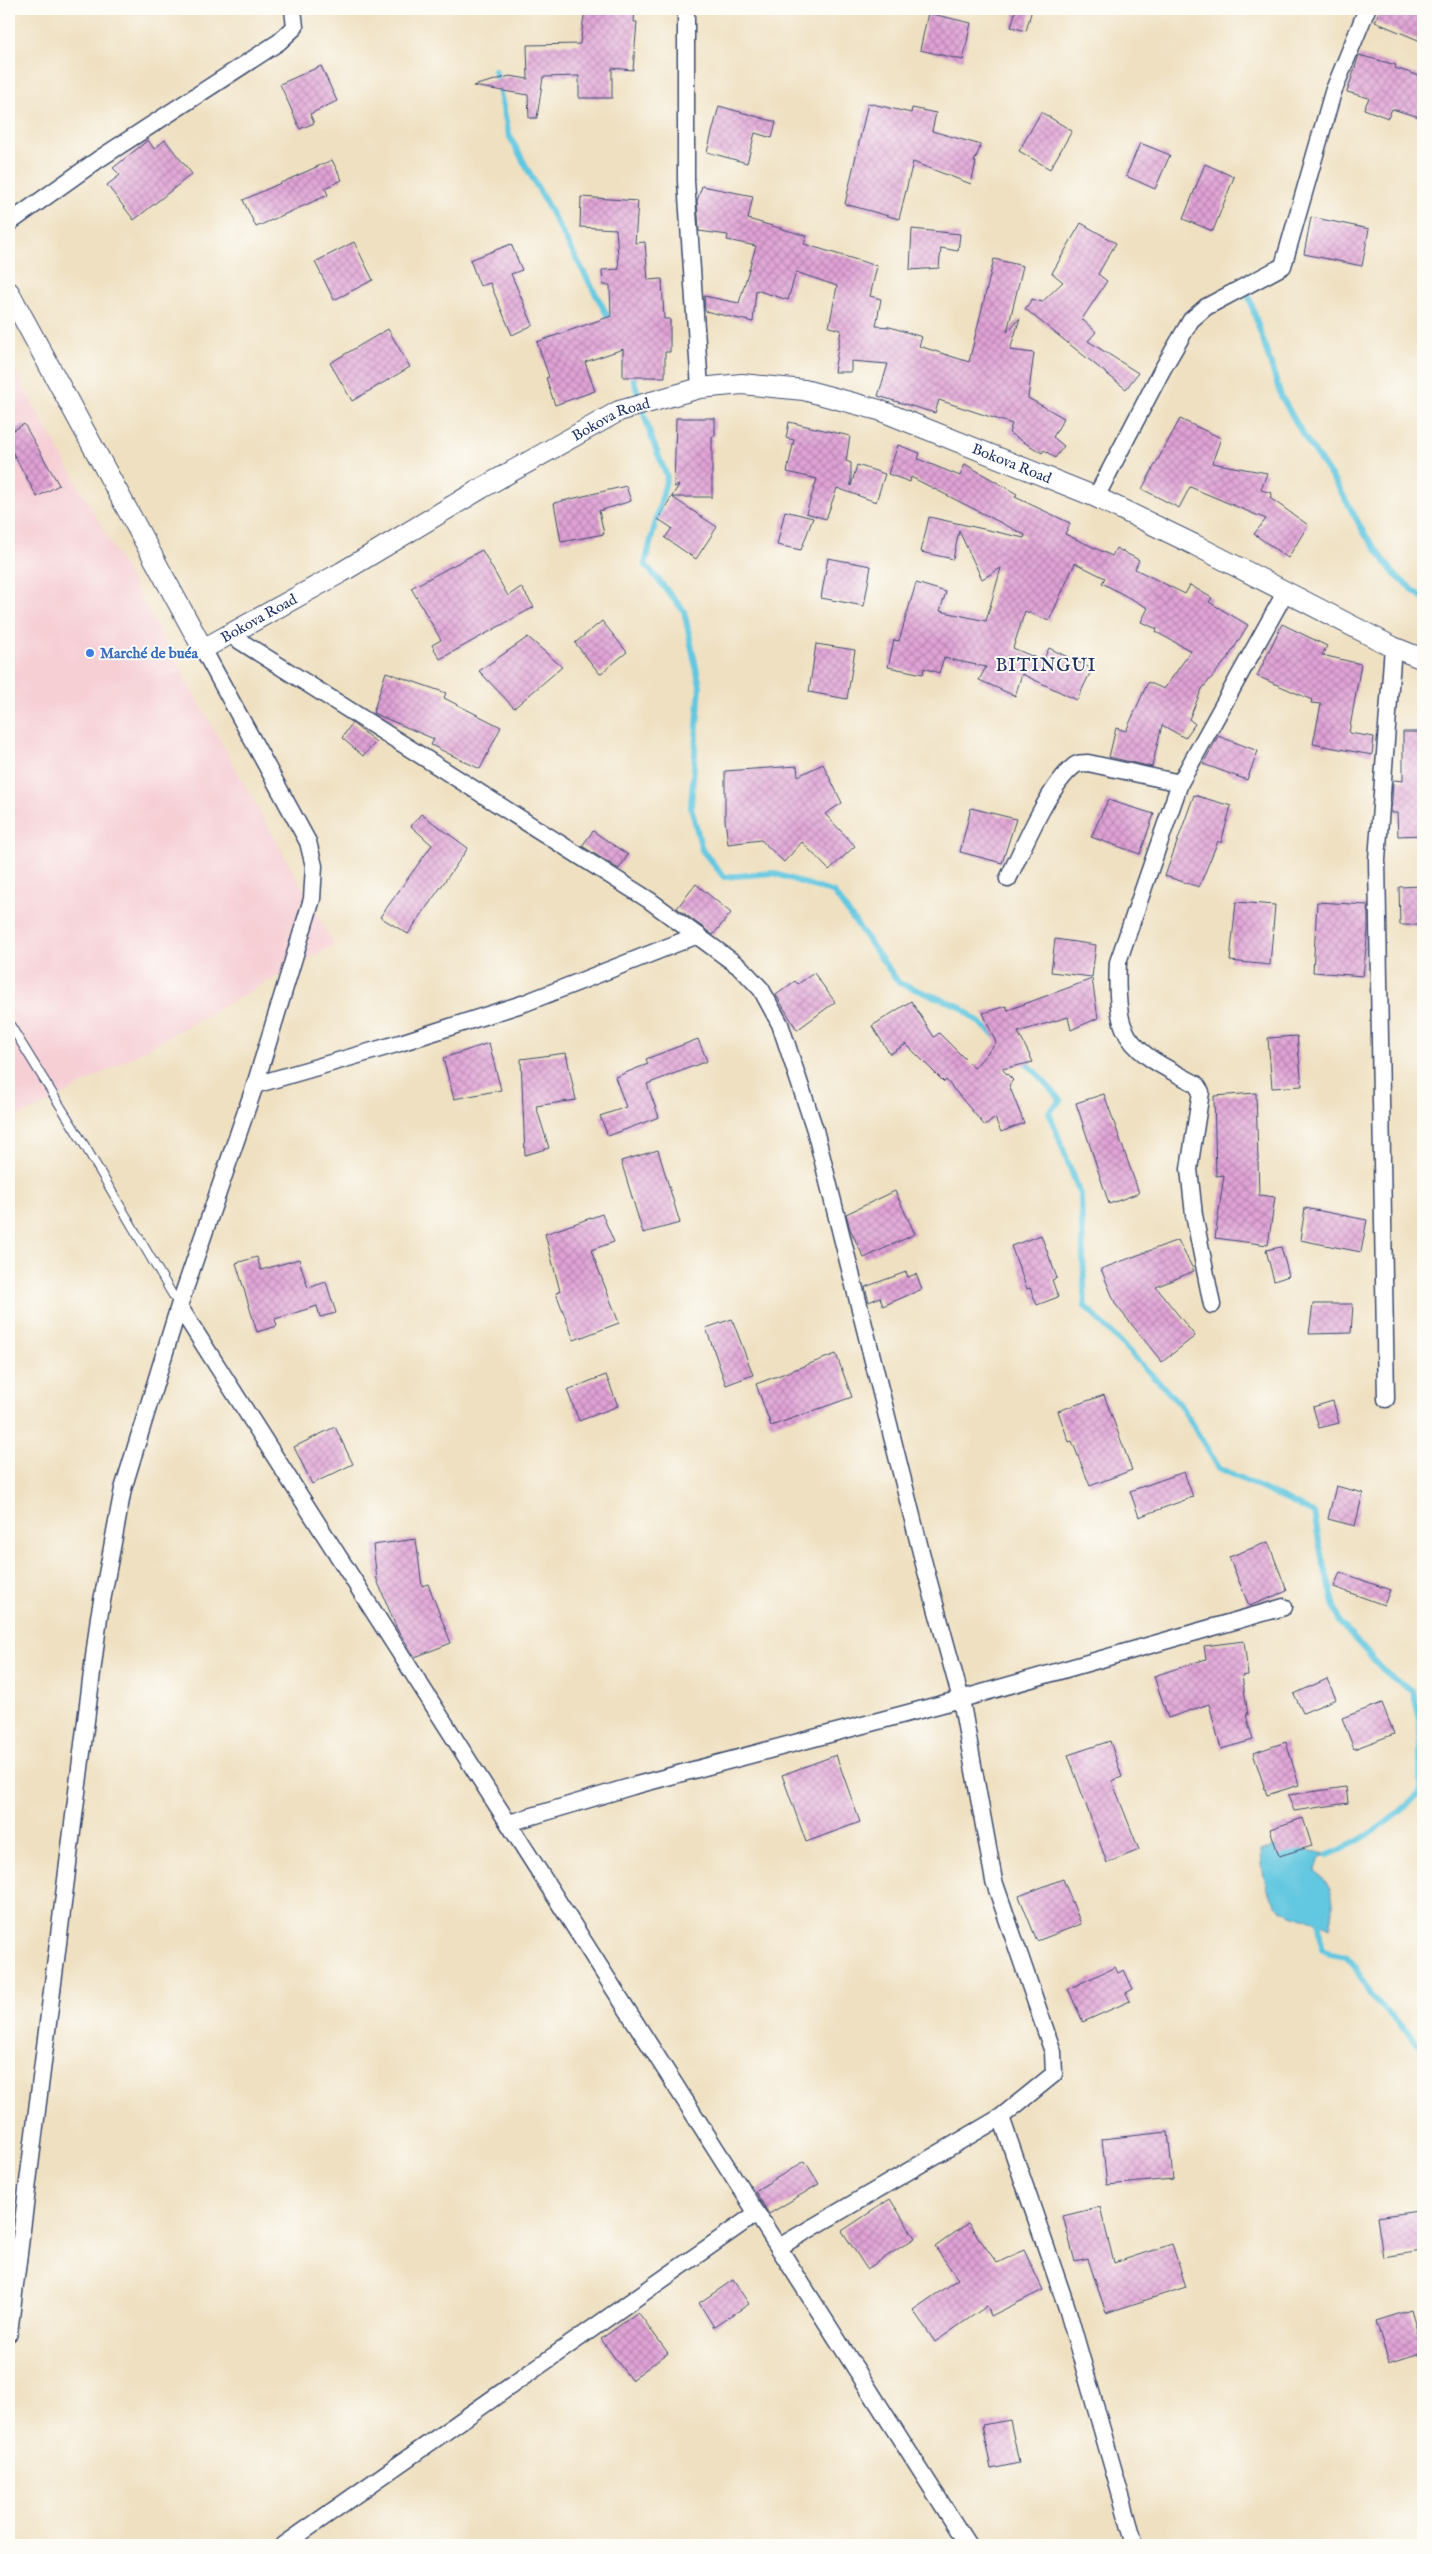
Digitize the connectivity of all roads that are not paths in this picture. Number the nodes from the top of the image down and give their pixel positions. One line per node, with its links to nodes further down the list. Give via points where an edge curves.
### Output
1 (293, 9): 4 (street, via 294,27 280,42 99,159)
2 (686, 9): 6 (street, via 686,181)
3 (1367, 9): 7 (street, via 1333,92 1283,266 1206,307 1191,320)
4 (9, 223)
5 (9, 292): 11 (street)
6 (700, 388): 7 (street, Bokova Road, via 742,384 804,390 879,410); 9 (street, Bokova Road, via 620,411)
7 (1096, 497): 8 (street, Bokova Road)
8 (1286, 591): 10 (street, Bokova Road); 13 (street)
9 (228, 634): 11 (street, Bokova Road); 15 (street)
10 (1393, 647): 12 (street, Bokova Road); 20 (street, via 1377,860)
11 (203, 649): 17 (street, via 308,842 314,866 312,900)
12 (1423, 659)
13 (1180, 783): 14 (street, via 1088,763 1075,764 1041,812); 18 (street, via 1118,962 1117,985 1123,1028 1140,1051 1196,1084 1201,1092 1189,1169 1194,1215)
14 (1008, 879)
15 (698, 935): 17 (street, via 525,1003 400,1044); 22 (street, via 741,968 761,989 780,1024 814,1130)
16 (9, 1023): 19 (lane)
17 (255, 1085): 19 (street)
18 (1212, 1305)
19 (179, 1306): 23 (street); 27 (street, via 123,1489 98,1617)
20 (1386, 1399)
21 (1284, 1606): 22 (street)
22 (961, 1699): 23 (street, via 634,1786); 24 (street, via 994,1881 1053,2052 1054,2074)
23 (509, 1823): 25 (street)
24 (1001, 2117): 26 (street); 30 (street, via 1067,2308)
25 (757, 2213): 26 (street); 28 (street)
26 (778, 2247): 29 (street)
27 (9, 2333)
28 (284, 2545)
29 (968, 2545)
30 (1135, 2545)

